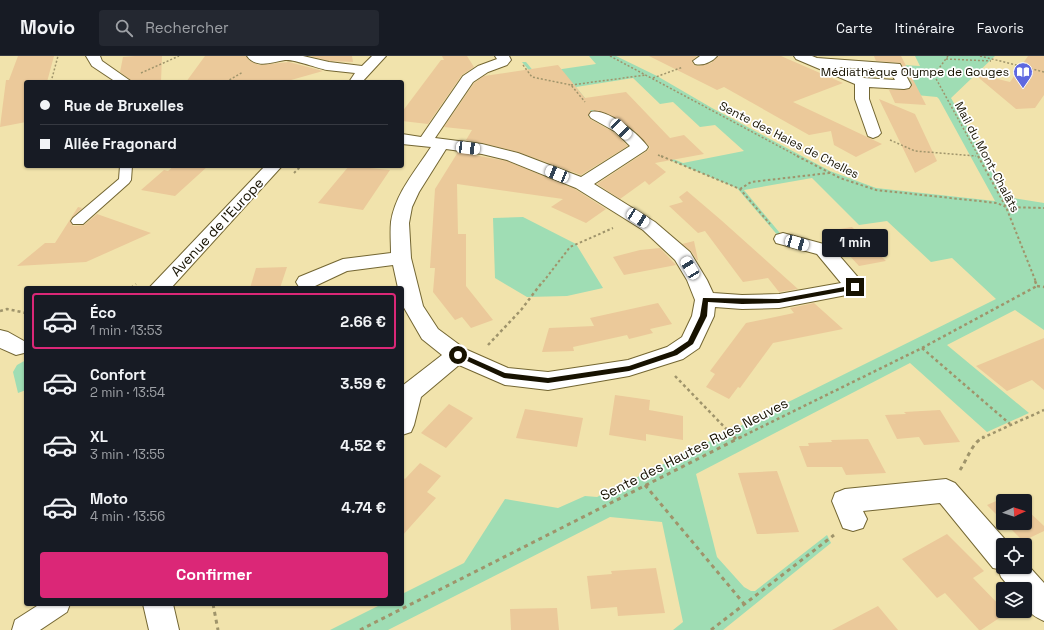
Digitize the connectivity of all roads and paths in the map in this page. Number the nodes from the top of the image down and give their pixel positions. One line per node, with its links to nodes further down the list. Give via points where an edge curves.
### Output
1 (58, 56): 21 (path)
2 (93, 56): 22 (street, via 97,63)
3 (179, 56): 22 (path)
4 (254, 56): 5 (street, via 268,60)
5 (285, 56): 17 (street, via 328,66)
6 (379, 56): 17 (street)
7 (610, 56): 19 (path, Sente des Haies de Chelles)
8 (801, 56): 16 (street)
9 (948, 56): 13 (path, Mail du Mont-Chalâts)
10 (980, 56): 15 (path)
11 (503, 58): 25 (path, via 520,63 532,77); 29 (street, via 468,79)
12 (705, 59): 20 (path)
13 (946, 59): 15 (path); 31 (path, Mail du Mont-Chalâts, via 934,75)
14 (838, 60): 16 (street); 24 (street, via 896,67 904,85)
15 (996, 60): 18 (path)
16 (817, 62): 24 (street)
17 (365, 70): 23 (street)
18 (1044, 72)
19 (647, 74): 20 (path, Sente des Haies de Chelles); 25 (path)
20 (653, 78): 34 (path, Sente des Haies de Chelles)
21 (52, 80)
22 (122, 80)
23 (356, 80)
24 (862, 82): 27 (street, via 862,99)
25 (571, 85): 26 (path)
26 (596, 115): 30 (street, via 621,129)
27 (873, 133): 31 (path, via 915,151)
28 (404, 139): 29 (street)
29 (433, 143): 35 (street, via 482,149 512,156); 42 (street, via 404,207 400,223)
30 (640, 147): 35 (street); 36 (path)
31 (977, 156): 37 (path, Mail du Mont-Chalâts)
32 (126, 168): 40 (lane, via 125,180)
33 (272, 168): 44 (street, Avenue de l'Europe)
34 (830, 173): 36 (path, via 751,182); 37 (path, Sente des Haies de Chelles, via 862,187 876,190 997,203)
35 (582, 184): 39 (street)
36 (740, 189): 41 (path)
37 (1006, 208): 38 (path, Sente des Haies de Chelles); 45 (path, Mail du Mont-Chalâts)
38 (1044, 208)
39 (638, 218): 47 (street, via 683,256); 51 (path, via 570,247 521,310)
40 (78, 221)
41 (783, 239): 47 (street, via 824,250 855,287 779,301)
42 (401, 258): 43 (street, via 343,265); 51 (street, via 414,306 430,334)
43 (306, 282)
44 (161, 286)
45 (1036, 286): 46 (path); 50 (path, Sente des Hautes Rues Neuves)
46 (1044, 287)
47 (705, 300): 52 (street, via 703,316 690,342 675,353)
48 (0, 311): 49 (path, via 7,309)
49 (24, 312)
50 (922, 348): 56 (path); 57 (path, Sente des Hautes Rues Neuves)
51 (465, 358): 52 (street, via 504,376 548,381 629,368); 53 (street)
52 (659, 359): 57 (path)
53 (406, 394): 54 (street)
54 (404, 410)
55 (1044, 410): 56 (path)
56 (1010, 424): 59 (path, via 981,438)
57 (736, 439): 58 (path, Sente des Hautes Rues Neuves)
58 (645, 485): 63 (path); 71 (path, Sente des Hautes Rues Neuves)
59 (946, 491): 60 (street, via 845,501); 61 (street)
60 (853, 519): 63 (path)
61 (996, 550)
62 (1017, 574): 67 (street)
63 (745, 605): 72 (path)
64 (56, 606): 68 (lane)
65 (158, 606): 69 (street)
66 (212, 606): 70 (path)
67 (1044, 606)
68 (23, 630)
69 (164, 630)
70 (218, 630)
71 (360, 630)
72 (711, 630)

